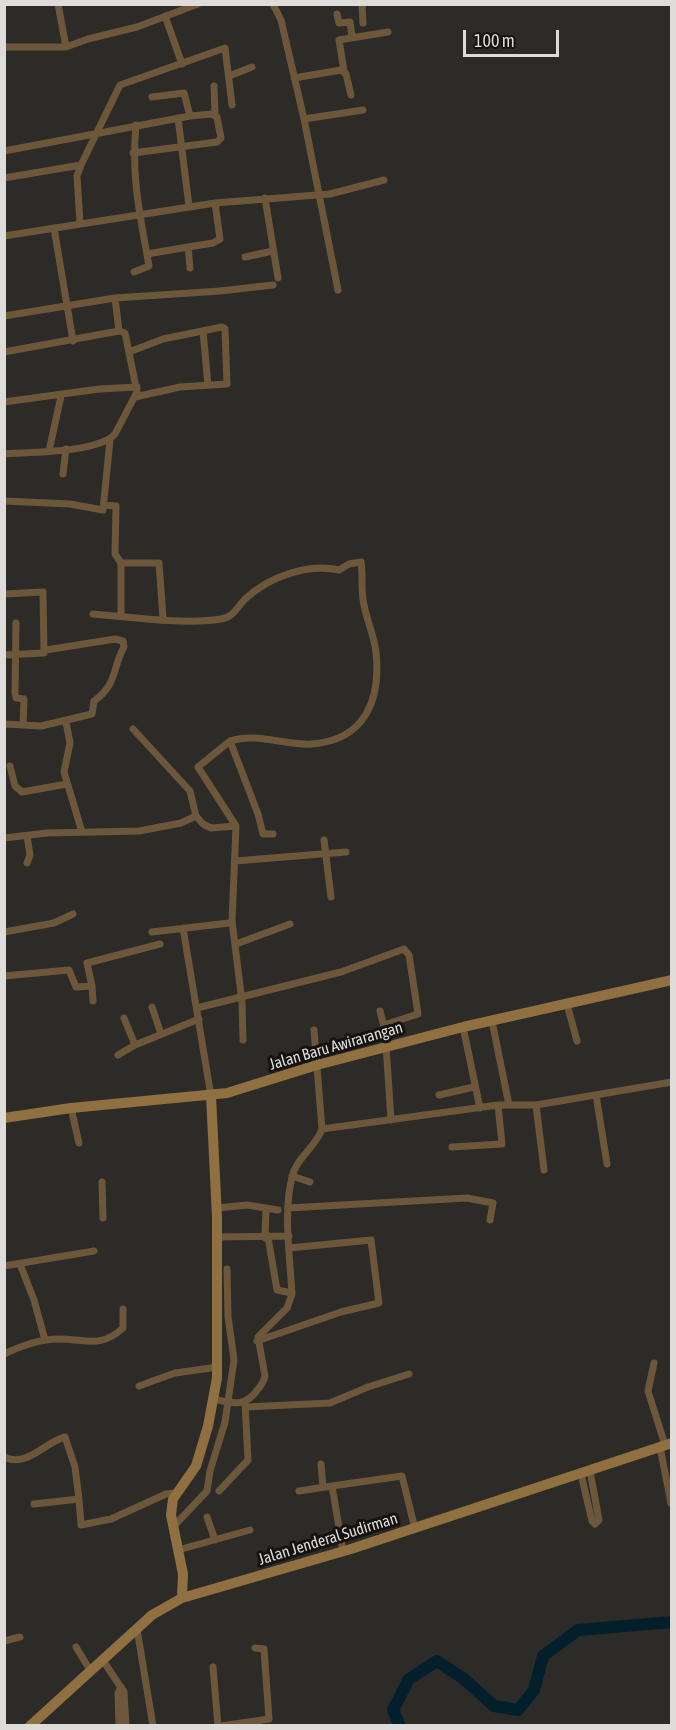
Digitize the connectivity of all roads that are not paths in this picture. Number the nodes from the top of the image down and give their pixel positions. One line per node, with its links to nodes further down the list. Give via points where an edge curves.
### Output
1 (58, 4): 11 (street)
2 (198, 4): 6 (street)
3 (273, 4): 16 (street, via 281,20)
4 (362, 4): 7 (street)
5 (337, 14): 9 (street, via 339,23 350,22)
6 (165, 16): 11 (street); 12 (street)
7 (363, 23)
8 (388, 32): 9 (street)
9 (352, 37): 14 (street, via 338,42)
10 (4, 47): 11 (street)
11 (66, 47)
12 (182, 64): 15 (street, via 225,48); 27 (street, via 120,85)
13 (252, 67): 15 (street)
14 (344, 71): 16 (street); 18 (street)
15 (229, 76): 20 (street)
16 (294, 78): 25 (street)
17 (214, 86): 22 (street)
18 (351, 95)
19 (152, 97): 23 (street, via 184,93)
20 (232, 105)
21 (363, 110): 25 (street)
22 (215, 115): 23 (street); 28 (street, via 220,141)
23 (190, 116): 24 (street)
24 (178, 118): 26 (street); 28 (street)
25 (304, 119): 34 (street)
26 (136, 125): 27 (street); 30 (street)
27 (98, 132): 29 (street); 31 (street)
28 (182, 145): 30 (street); 37 (street)
29 (4, 151)
30 (133, 153): 38 (street, via 134,190)
31 (81, 165): 32 (street); 39 (street, via 77,176)
32 (4, 178)
33 (384, 180): 34 (street)
34 (321, 195): 35 (street); 48 (street)
35 (265, 198): 36 (street); 43 (street)
36 (215, 203): 37 (street); 42 (street, via 220,239)
37 (189, 206): 38 (street)
38 (140, 215): 39 (street); 44 (street)
39 (80, 224): 40 (street)
40 (54, 228): 41 (street); 50 (street)
41 (4, 236)
42 (188, 247): 44 (street); 46 (street)
43 (273, 251): 45 (street); 49 (street, via 275,281 220,291)
44 (147, 254): 47 (street, via 149,267)
45 (245, 257)
46 (190, 268)
47 (134, 273)
48 (338, 290)
49 (115, 298): 50 (street); 52 (street)
50 (66, 307): 51 (street); 54 (street)
51 (4, 316)
52 (120, 331): 54 (street); 56 (street, via 125,333)
53 (203, 331): 56 (street, via 163,339); 57 (street); 57 (street, via 225,329 228,383)
54 (73, 341): 55 (street)
55 (4, 352)
56 (129, 352): 58 (street)
57 (208, 385): 60 (street)
58 (137, 387): 59 (street, via 99,388); 60 (street)
59 (61, 396): 61 (street); 64 (street)
60 (135, 397): 62 (street)
61 (4, 402)
62 (110, 440): 63 (street); 68 (street)
63 (66, 449): 64 (street); 66 (street)
64 (49, 451): 65 (street)
65 (4, 454)
66 (63, 474)
67 (4, 501): 68 (street, via 103,510)
68 (104, 505): 69 (street, via 116,506 115,554)
69 (121, 563): 72 (street); 73 (street, via 159,563)
70 (4, 594): 75 (street, via 43,592)
71 (93, 614): 72 (street)
72 (121, 616): 73 (street)
73 (163, 618): 82 (street, via 223,619 271,580 292,573 339,570 362,563 362,598 375,650 375,695 370,710 352,732 322,742 244,737)
74 (16, 623): 76 (street)
75 (46, 650): 76 (street, via 44,654); 78 (street, via 123,641 115,676 94,701 92,714)
76 (16, 655): 77 (street); 80 (street, via 15,693 16,698 24,699)
77 (4, 656)
78 (66, 722): 80 (street); 84 (street, via 70,743 64,763)
79 (4, 723): 80 (street)
80 (23, 725)
81 (133, 729): 85 (street, via 190,791)
82 (230, 741): 86 (street, via 198,767); 88 (street, via 263,834)
83 (10, 766): 84 (street, via 15,786 22,792)
84 (67, 784): 87 (street)
85 (196, 816): 86 (street, via 211,828); 87 (street, via 139,831)
86 (233, 826): 94 (street)
87 (82, 832): 89 (street)
88 (273, 834)
89 (27, 836): 90 (street); 95 (street)
90 (4, 838)
91 (324, 840): 93 (street)
92 (346, 852): 93 (street)
93 (325, 854): 94 (street); 96 (street)
94 (235, 861): 104 (street, via 232,921)
95 (27, 863)
96 (331, 897)
97 (73, 914): 101 (street, via 54,923)
98 (229, 923): 100 (street)
99 (290, 924): 104 (street)
100 (183, 928): 102 (street); 112 (street)
101 (4, 932)
102 (152, 932)
103 (160, 944): 107 (street, via 87,963)
104 (236, 944): 108 (street)
105 (4, 976): 107 (street, via 69,970 76,987)
106 (672, 981): 110 (street, Jalan Baru Awirarangan)
107 (92, 986): 109 (street)
108 (239, 996): 112 (street); 117 (street, via 341,972 404,949 409,955 418,1014); 121 (street)
109 (93, 1001)
110 (567, 1004): 116 (street, Jalan Baru Awirarangan); 122 (street)
111 (152, 1006): 120 (street)
112 (197, 1008): 115 (street)
113 (380, 1011): 117 (street)
114 (124, 1018): 123 (street)
115 (199, 1019): 120 (street); 131 (street)
116 (492, 1021): 118 (street, Jalan Baru Awirarangan); 134 (street)
117 (384, 1025): 124 (street)
118 (463, 1027): 124 (street, Jalan Baru Awirarangan); 128 (street)
119 (314, 1030): 126 (street)
120 (161, 1034): 123 (street)
121 (243, 1040)
122 (577, 1041)
123 (135, 1044): 125 (street)
124 (386, 1047): 126 (street, Jalan Baru Awirarangan); 138 (street)
125 (118, 1055)
126 (317, 1065): 131 (street, Jalan Baru Awirarangan); 139 (street)
127 (672, 1082): 130 (street)
128 (474, 1087): 129 (street); 136 (street)
129 (439, 1095)
130 (596, 1095): 132 (street); 142 (street)
131 (211, 1096): 135 (street, Jalan Baru Awirarangan); 147 (street)
132 (536, 1105): 134 (street); 143 (street)
133 (498, 1106): 134 (street); 136 (street); 141 (street, via 502,1144)
134 (509, 1106)
135 (71, 1108): 137 (street, Jalan Baru Awirarangan); 140 (street)
136 (480, 1108): 138 (street)
137 (4, 1118)
138 (391, 1120): 139 (street)
139 (322, 1129): 144 (street)
140 (80, 1143)
141 (452, 1147)
142 (607, 1164)
143 (544, 1170)
144 (292, 1176): 146 (street); 149 (street)
145 (102, 1182): 151 (street)
146 (310, 1182)
147 (219, 1208): 148 (street); 154 (street)
148 (266, 1208): 150 (street); 155 (street)
149 (288, 1208): 152 (street, via 467,1198 492,1203); 153 (street)
150 (278, 1210)
151 (103, 1218)
152 (489, 1220)
153 (289, 1236): 155 (street); 156 (street)
154 (220, 1237): 155 (street); 161 (street)
155 (266, 1238): 162 (street, via 277,1290)
156 (289, 1248): 162 (street); 166 (street, via 371,1240 379,1303)
157 (94, 1251): 158 (street)
158 (20, 1264): 159 (street); 165 (street)
159 (4, 1266)
160 (227, 1269): 161 (street)
161 (222, 1283): 164 (street)
162 (292, 1293): 166 (street, via 291,1304)
163 (123, 1309): 165 (street, via 123,1328 103,1342)
164 (224, 1338): 169 (street); 172 (street, via 234,1360)
165 (45, 1340): 167 (street)
166 (257, 1341): 173 (street, via 264,1381)
167 (4, 1354)
168 (654, 1363): 174 (street, via 648,1391)
169 (218, 1367): 171 (street, via 175,1373); 172 (street)
170 (409, 1374): 173 (street, via 330,1403)
171 (140, 1386)
172 (220, 1401): 173 (street); 177 (street); 177 (street, via 225,1422)
173 (245, 1404): 181 (street, via 248,1460)
174 (665, 1445): 178 (street, Jalan Jenderal Sudirman); 185 (street)
175 (4, 1457): 184 (street, via 24,1459 52,1440 64,1437 75,1467)
176 (321, 1464): 180 (street)
177 (203, 1468): 183 (street); 188 (street, via 207,1491)
178 (586, 1473): 178 (street, via 599,1520 595,1524 592,1521); 189 (street, Jalan Jenderal Sudirman)
179 (332, 1486): 180 (street); 189 (street, via 403,1476); 193 (street)
180 (323, 1487): 182 (street)
181 (219, 1491)
182 (299, 1491)
183 (175, 1493): 184 (street, via 111,1519 81,1525); 188 (street)
184 (79, 1499): 186 (street)
185 (671, 1503)
186 (34, 1504)
187 (207, 1517): 191 (street)
188 (173, 1521): 192 (street)
189 (415, 1529): 193 (street, Jalan Jenderal Sudirman)
190 (250, 1530): 191 (street)
191 (215, 1540): 192 (street)
192 (178, 1550): 194 (street)
193 (343, 1551): 194 (street, Jalan Jenderal Sudirman)
194 (182, 1598): 195 (street, Jalan Jenderal Sudirman, via 152,1615)
195 (137, 1629): 200 (street, Jalan Jenderal Sudirman); 207 (street)
196 (20, 1636): 197 (street)
197 (4, 1641)
198 (76, 1647): 202 (street)
199 (255, 1648): 208 (street, via 264,1649 270,1717)
200 (102, 1659): 202 (street, Jalan Jenderal Sudirman); 203 (street)
201 (213, 1667): 208 (street)
202 (90, 1670): 204 (street, Jalan Jenderal Sudirman)
203 (121, 1687): 205 (street); 206 (street)
204 (30, 1725)
205 (119, 1725)
206 (126, 1725)
207 (153, 1725)
208 (219, 1725)

